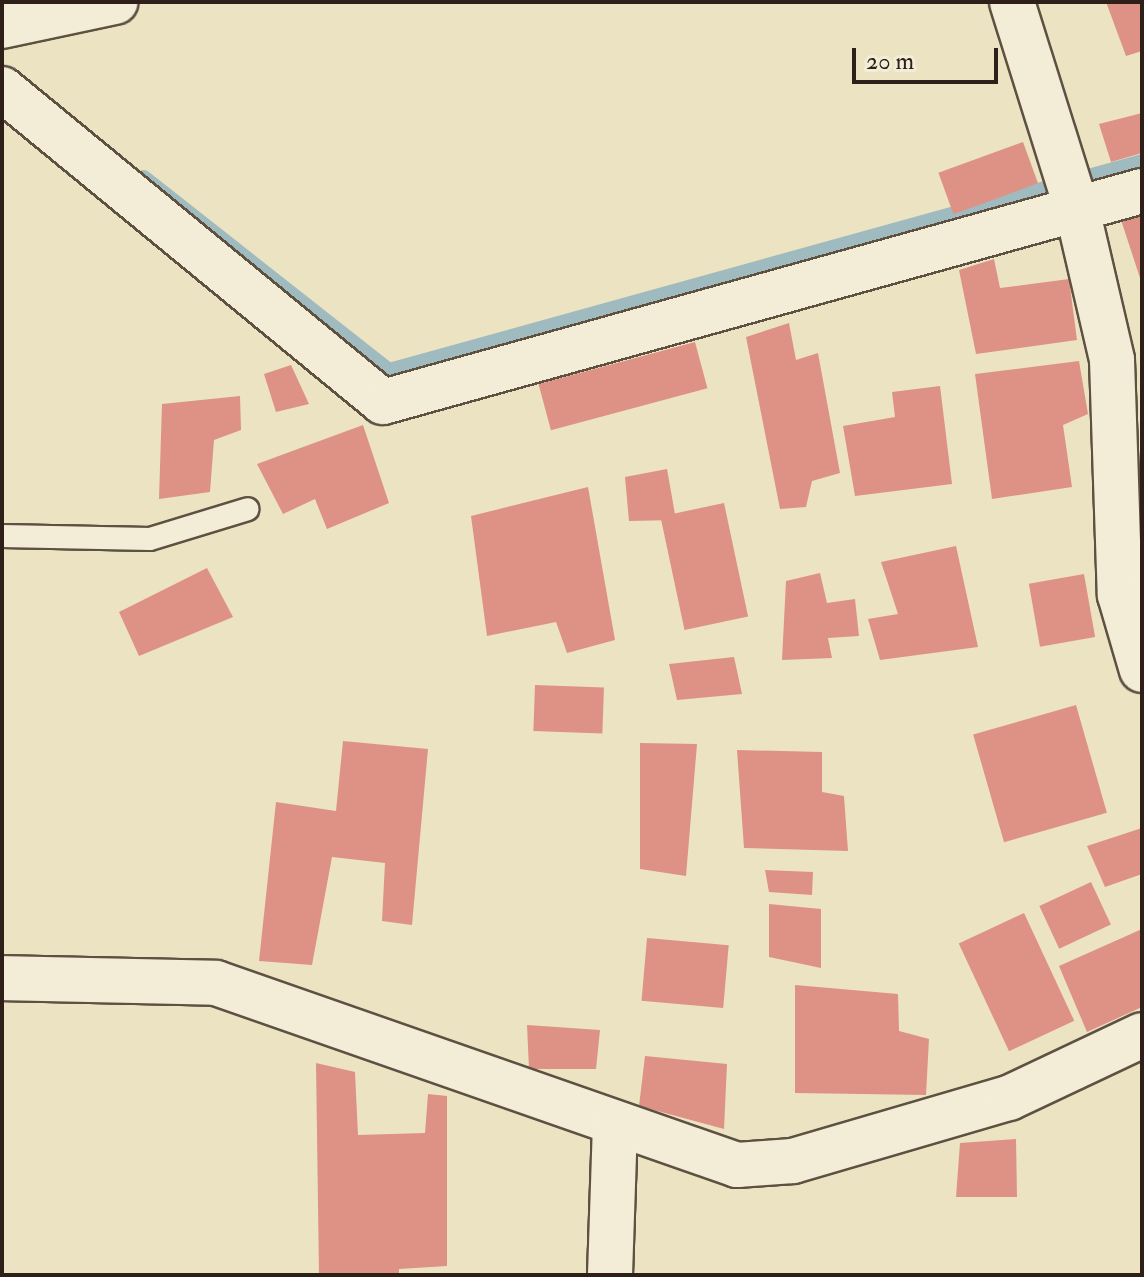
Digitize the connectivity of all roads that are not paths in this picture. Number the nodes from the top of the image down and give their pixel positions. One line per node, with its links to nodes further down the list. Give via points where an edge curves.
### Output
1 (115, 2): 3 (street)
2 (1012, 2): 6 (street)
3 (2, 26)
4 (2, 89): 6 (street, via 383,402)
5 (1142, 191): 6 (street)
6 (1077, 209): 9 (street, via 1112,360 1120,595)
7 (248, 509): 8 (lane, via 150,539)
8 (2, 536)
9 (1142, 670)
10 (2, 978): 12 (street, via 216,983)
11 (1142, 1035): 12 (street, via 1009,1098 793,1161 737,1165)
12 (615, 1125): 13 (street)
13 (610, 1275)

